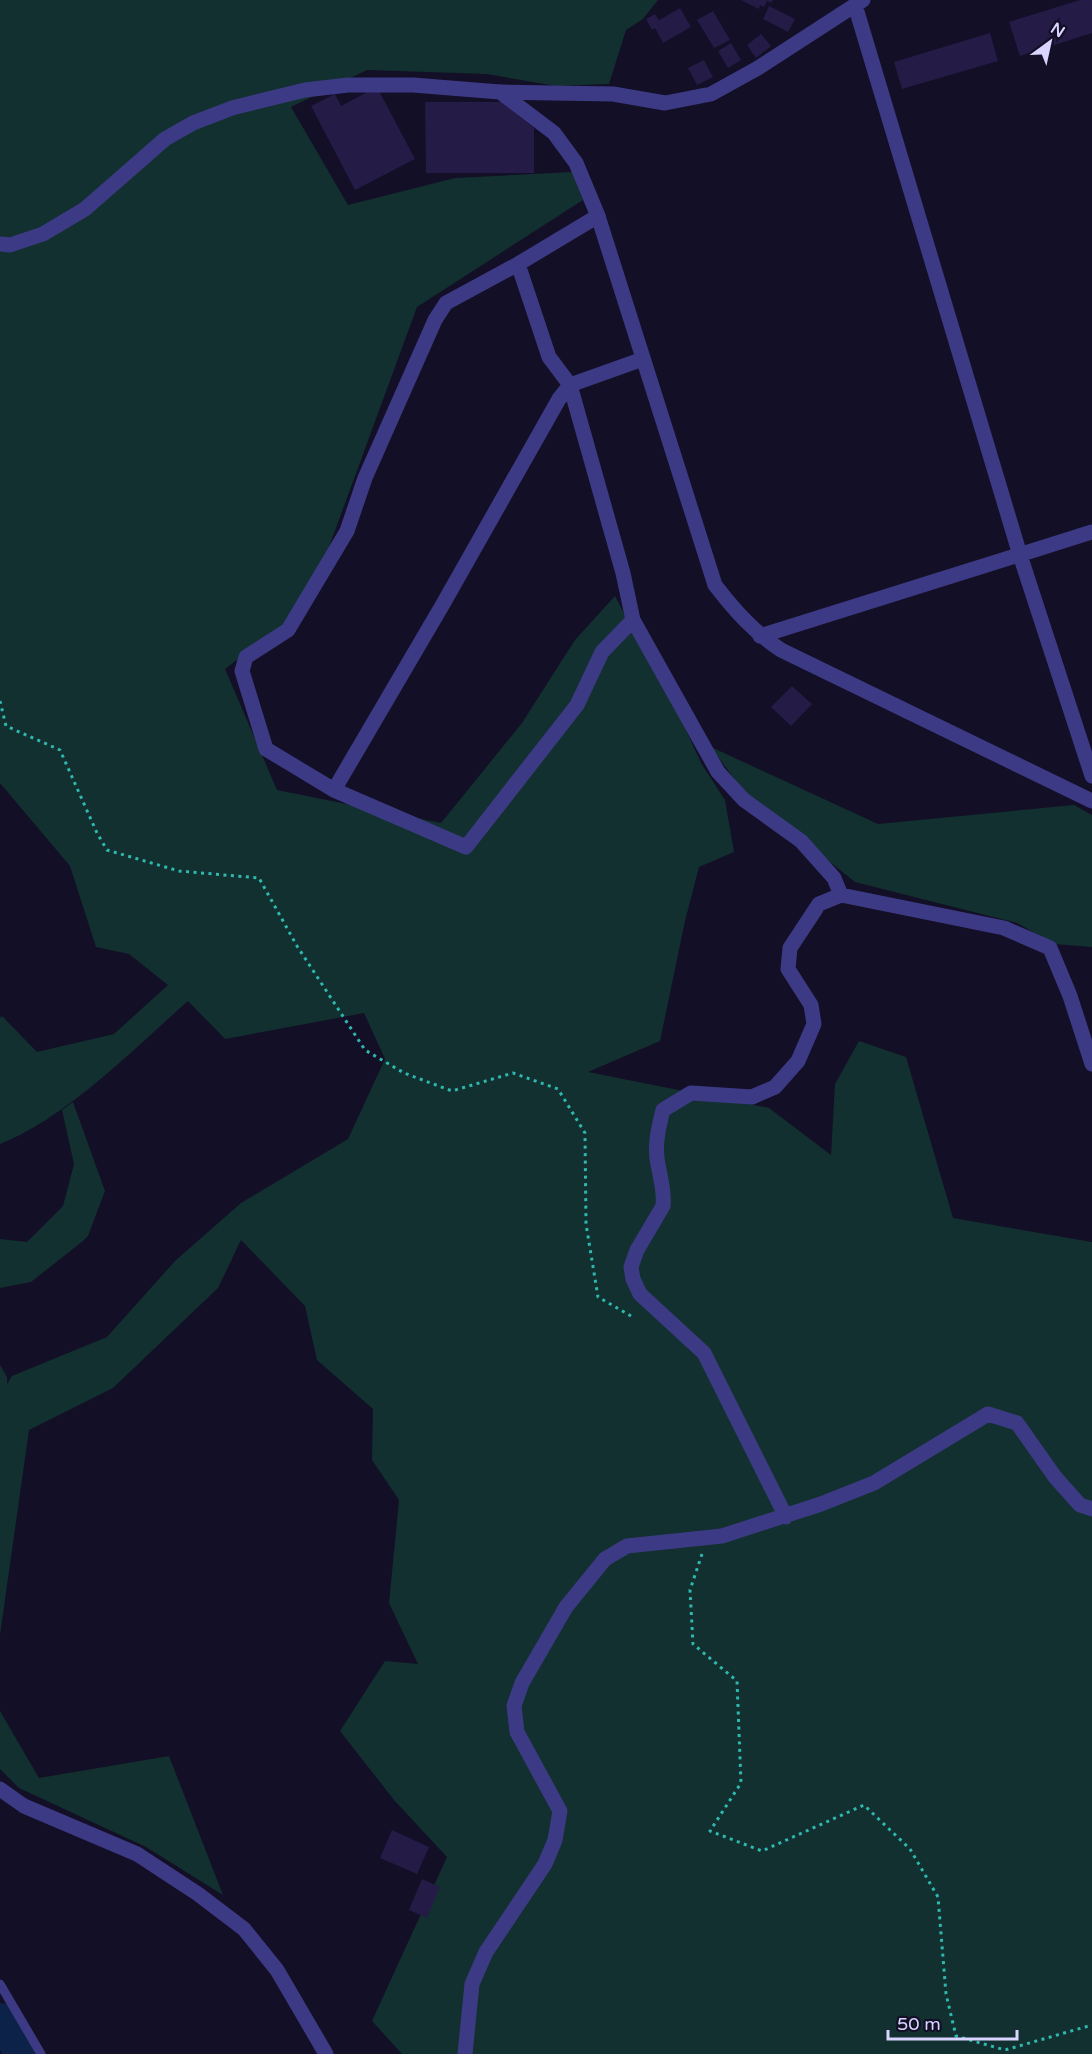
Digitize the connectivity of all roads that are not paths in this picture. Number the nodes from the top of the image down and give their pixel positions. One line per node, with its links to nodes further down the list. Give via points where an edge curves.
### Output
1 (859, 3): 2 (street, via 711,94 665,103 614,94); 9 (street)
2 (500, 92): 3 (street, via 554,133 576,163); 4 (street, via 348,85 305,90 232,108 165,139 86,209 43,234 10,245)
3 (598, 216): 5 (street); 6 (street)
4 (0, 244)
5 (518, 264): 7 (street, via 549,357); 13 (street, via 446,303 365,478 347,531 317,586 288,630 246,657 242,671 266,749)
6 (643, 359): 7 (street); 11 (street, via 715,585)
7 (570, 385): 10 (street); 13 (street)
8 (1092, 532): 9 (street)
9 (1020, 555): 11 (street); 12 (street)
10 (633, 620): 13 (street, via 602,652 577,705 466,847); 15 (street, via 718,772 744,800 801,841 834,878)
11 (760, 636): 14 (street, via 781,650)
12 (1092, 776)
13 (334, 790)
14 (1092, 801)
15 (841, 895): 16 (street, via 1004,928 1050,948); 18 (street, via 819,904 790,948 788,969 811,1005 813,1024 798,1061 775,1087 752,1097 691,1093 663,1110 656,1157 663,1206 631,1267 640,1294 704,1353)
16 (1092, 1064)
17 (1092, 1509): 18 (street, via 1080,1505 1055,1477 1017,1423 988,1414 874,1483)
18 (786, 1517): 23 (street, via 722,1536 627,1546 604,1559 566,1607 522,1683 514,1706 517,1732 560,1811 555,1840 545,1864 486,1952 472,1984)
19 (0, 1789): 22 (street, via 24,1806 138,1854 244,1929 277,1970)
20 (0, 1984): 21 (lane)
21 (41, 2054)
22 (326, 2054)
23 (465, 2054)

